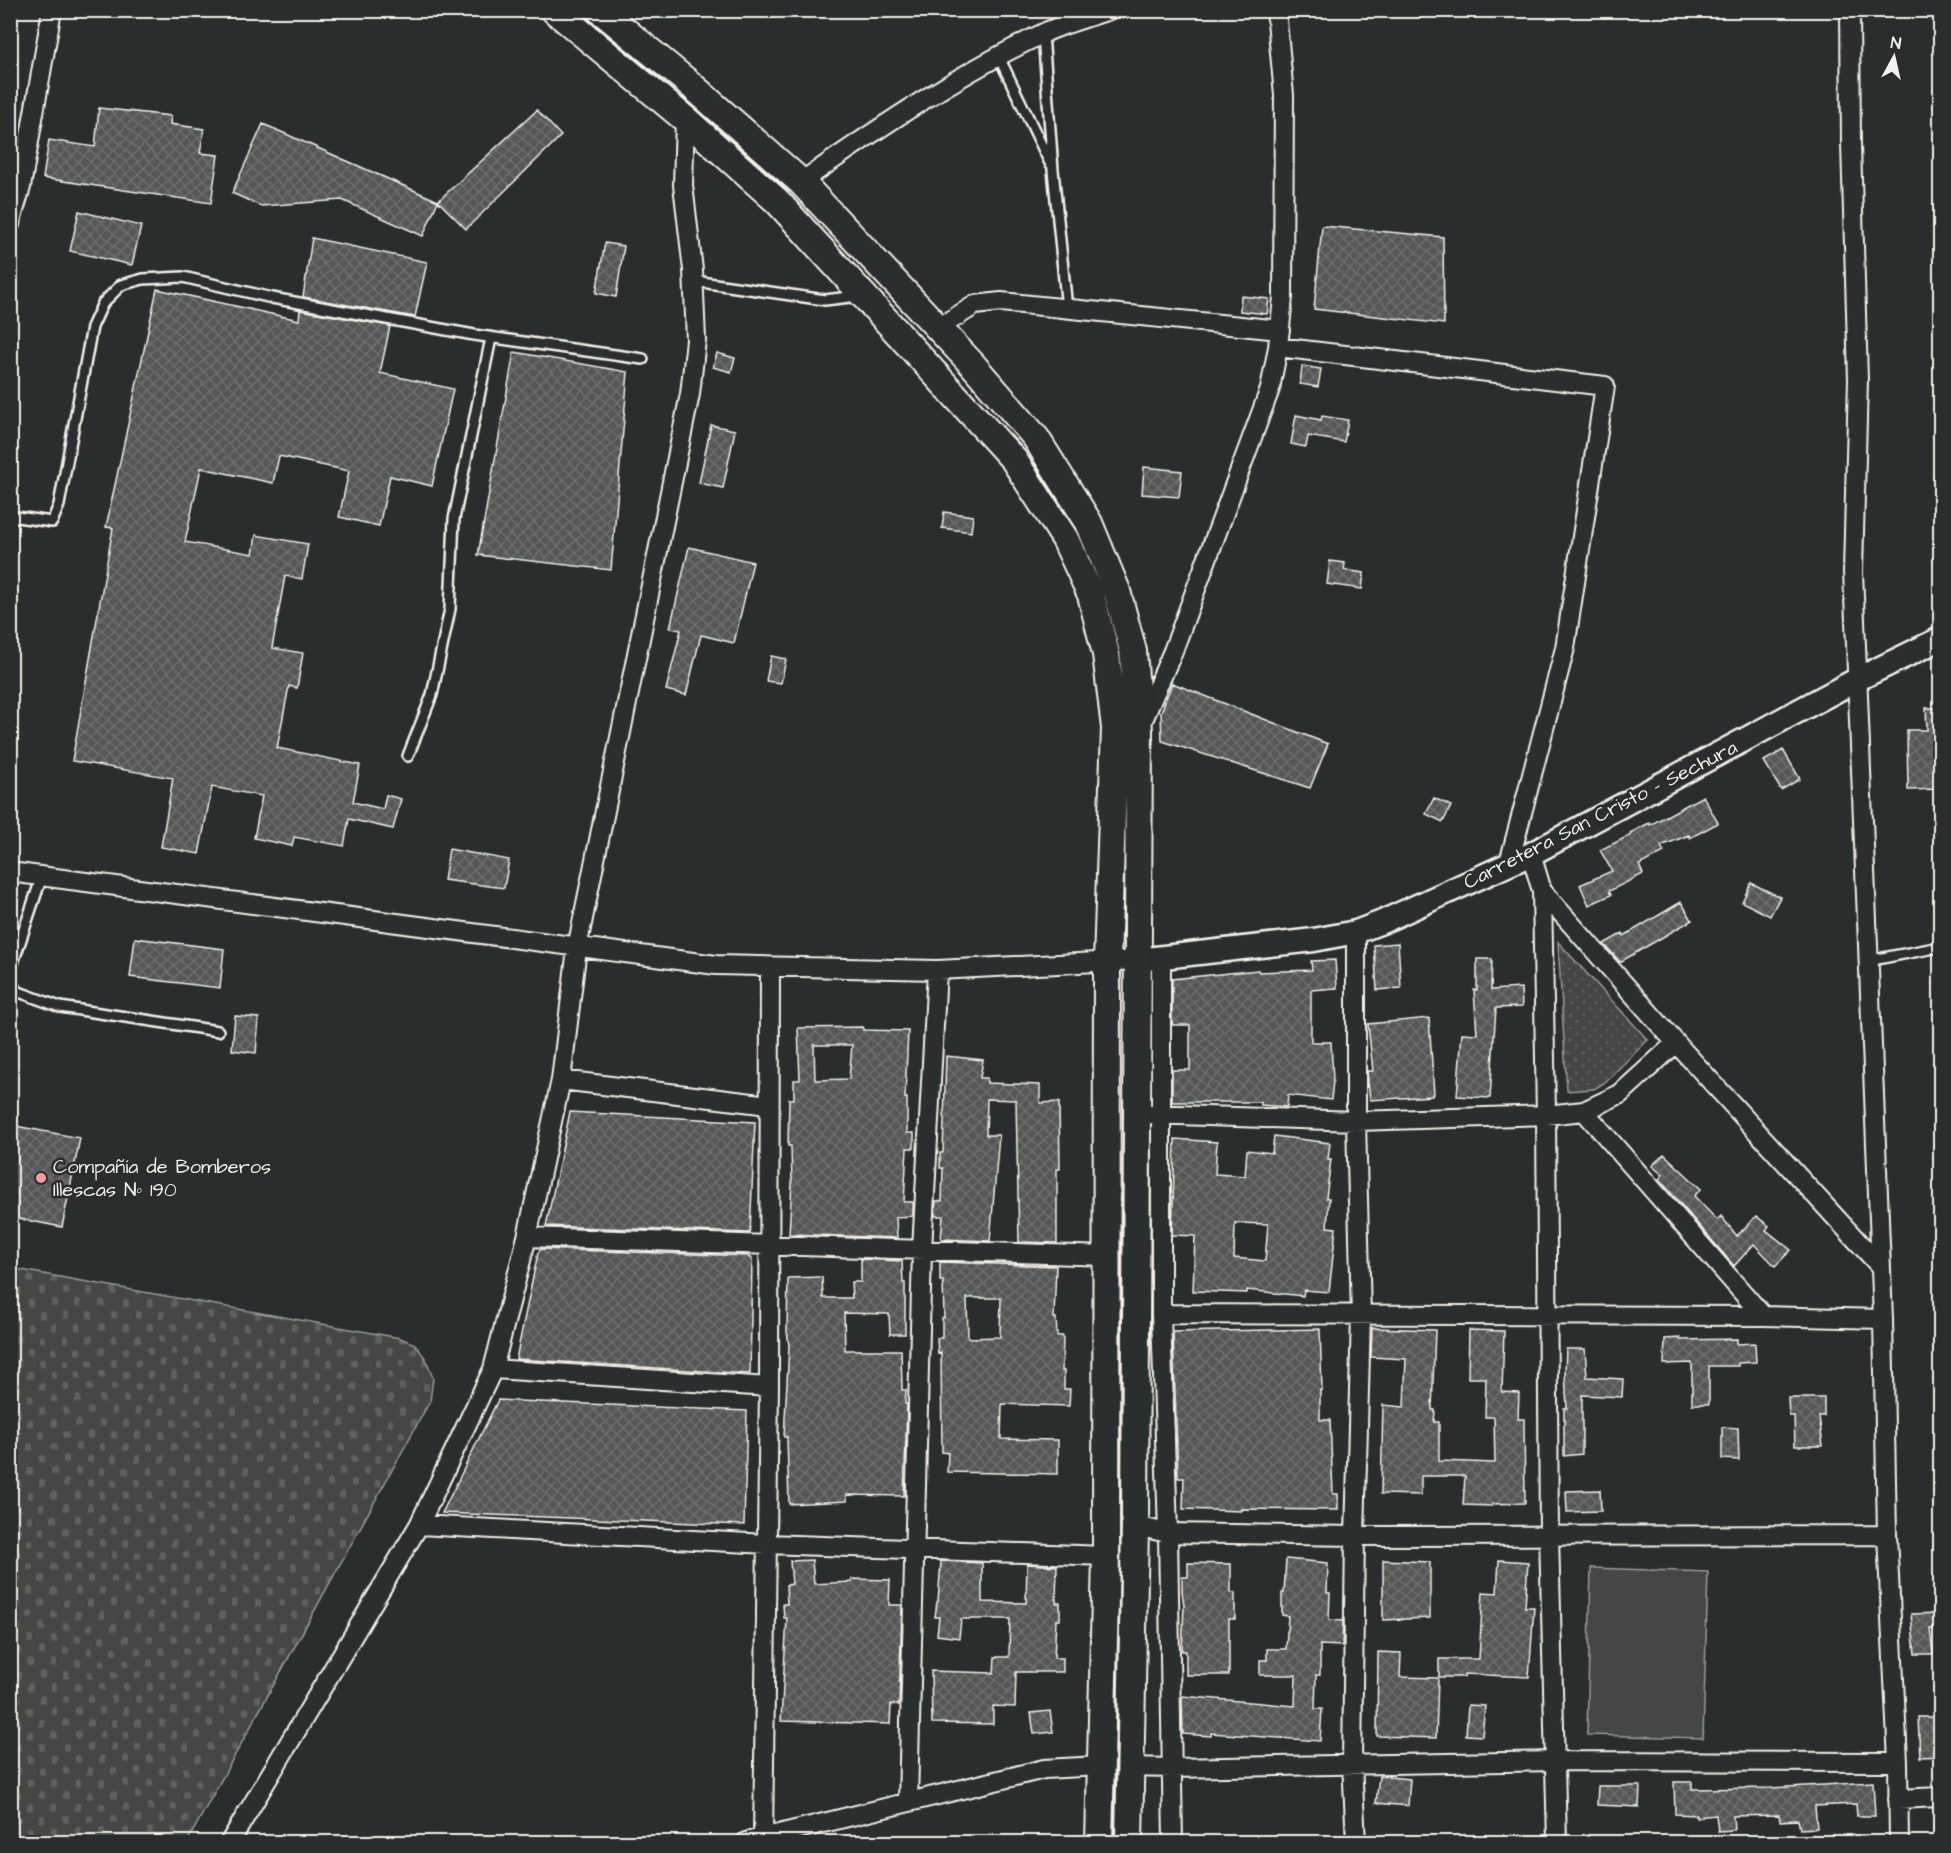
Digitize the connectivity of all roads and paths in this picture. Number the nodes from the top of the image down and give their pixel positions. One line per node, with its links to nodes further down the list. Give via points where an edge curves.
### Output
1 (52, 10): 12 (street)
2 (554, 10): 9 (main road)
3 (600, 10): 11 (main road)
4 (1109, 10): 7 (street)
5 (1276, 10): 19 (street, via 1284,94 1283,297)
6 (1850, 10): 23 (street, via 1858,380 1853,571)
7 (1043, 34): 8 (street); 10 (lane)
8 (999, 57): 10 (lane); 11 (street, via 892,118)
9 (686, 119): 14 (street, via 683,185); 15 (main road, via 777,201)
10 (1053, 170): 16 (lane)
11 (801, 182): 17 (main road)
12 (16, 187): 13 (street)
13 (10, 224)
14 (694, 280): 15 (lane, via 825,300); 33 (street, via 696,340 690,394)
15 (864, 296): 36 (main road, via 1014,460 1065,539 1091,595 1106,654 1115,728)
16 (1067, 309): 17 (street, via 1001,302 975,305); 19 (street)
17 (938, 328): 24 (main road, via 1036,438 1089,523 1117,591 1132,651)
18 (491, 338): 20 (lane); 21 (lane, via 183,277 143,279 121,285 103,303 92,327 59,505 52,522); 25 (lane, via 454,519 450,609 432,695)
19 (1279, 339): 24 (street, via 1270,389 1173,651); 27 (street, via 1605,386 1565,648)
20 (643, 359)
21 (10, 516)
22 (1941, 639): 23 (street, Carretera San Cristo - Sechura)
23 (1858, 679): 26 (street, Carretera San Cristo - Sechura); 35 (street)
24 (1139, 730): 34 (main road)
25 (408, 756)
26 (1531, 854): 27 (street, Carretera San Cristo - Sechura); 30 (street)
27 (1509, 863): 31 (street, Carretera San Cristo - Sechura)
28 (10, 872): 29 (street)
29 (42, 876): 33 (street); 39 (lane)
30 (1542, 891): 42 (street); 48 (street)
31 (1356, 932): 34 (street, Carretera San Cristo - Sechura); 49 (street)
32 (1941, 947): 35 (lane)
33 (577, 948): 37 (street); 43 (street)
34 (1149, 959): 36 (street); 46 (main road); 47 (street)
35 (1867, 961): 54 (street)
36 (1107, 962): 38 (street); 53 (main road)
37 (770, 968): 38 (street); 44 (street)
38 (938, 970): 52 (street)
39 (10, 972)
40 (10, 985): 41 (lane, via 18,992 60,1007)
41 (218, 1031)
42 (1676, 1043): 45 (street, via 1620,1094); 54 (street)
43 (561, 1080): 44 (street); 50 (street)
44 (769, 1105): 51 (street)
45 (1584, 1111): 48 (street); 58 (street)
46 (1136, 1113): 47 (street); 63 (main road)
47 (1162, 1114): 49 (street); 55 (street)
48 (1546, 1115): 49 (street); 56 (street)
49 (1356, 1121): 57 (street)
50 (527, 1237): 51 (street); 60 (street)
51 (768, 1245): 52 (street); 61 (street)
52 (922, 1250): 53 (street); 69 (street)
53 (1107, 1256): 70 (main road)
54 (1880, 1266): 59 (street)
55 (1161, 1314): 57 (street); 64 (street)
56 (1547, 1315): 57 (street); 58 (street); 65 (street)
57 (1361, 1316): 67 (street)
58 (1763, 1316): 59 (street)
59 (1883, 1319): 66 (street)
60 (493, 1369): 61 (street); 62 (street)
61 (769, 1387): 68 (street)
62 (419, 1525): 68 (street); 81 (street)
63 (1135, 1526): 64 (street); 75 (main road)
64 (1168, 1533): 67 (street); 76 (street)
65 (1549, 1535): 66 (street); 67 (street); 71 (street)
66 (1887, 1535): 72 (street)
67 (1354, 1536): 73 (street)
68 (767, 1544): 69 (street); 80 (street)
69 (914, 1549): 70 (street); 79 (street)
70 (1106, 1556): 74 (main road)
71 (1555, 1761): 72 (street); 73 (street); 86 (street)
72 (1898, 1762): 78 (street)
73 (1352, 1763): 76 (street); 85 (street)
74 (1100, 1766): 79 (street, via 1044,1768); 82 (main road)
75 (1130, 1767): 76 (street); 83 (main road)
76 (1172, 1768): 84 (street)
77 (1941, 1797): 78 (street)
78 (1898, 1799): 87 (street)
79 (908, 1801): 80 (street)
80 (754, 1840)
81 (230, 1842)
82 (1099, 1842)
83 (1129, 1842)
84 (1173, 1842)
85 (1356, 1842)
86 (1557, 1842)
87 (1899, 1842)

